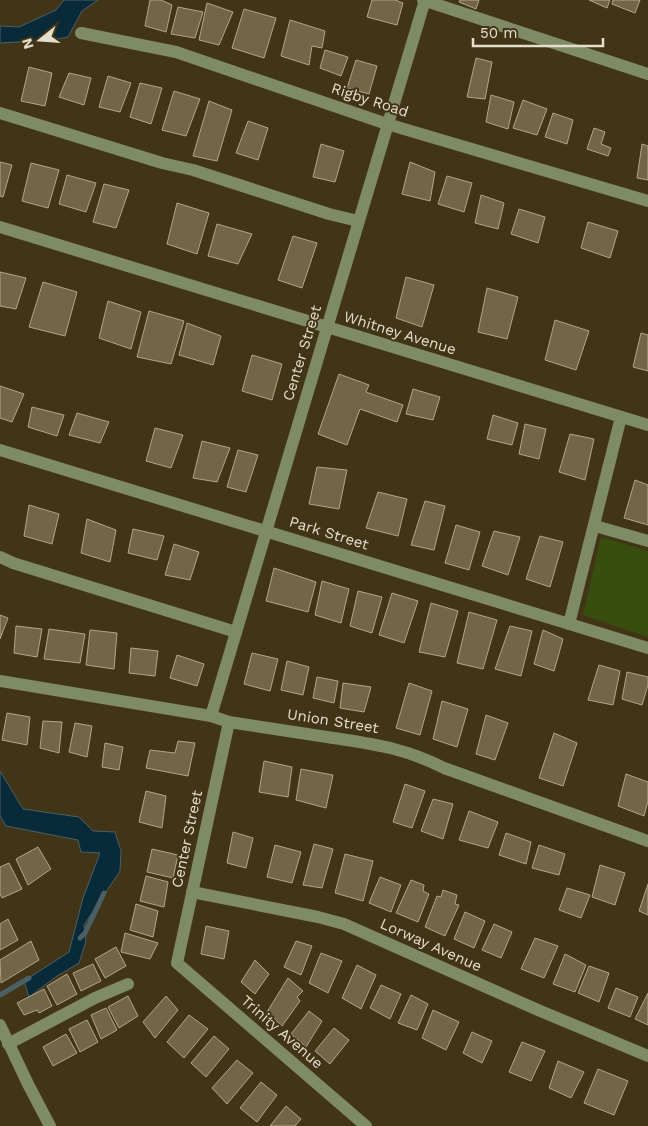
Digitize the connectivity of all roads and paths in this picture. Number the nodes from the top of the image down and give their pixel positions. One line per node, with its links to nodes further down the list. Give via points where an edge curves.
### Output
1 (424, 0): 3 (street); 5 (street, Center Street)
2 (81, 33): 5 (street, Rigby Road, via 176,52)
3 (648, 74)
4 (0, 113): 7 (street)
5 (388, 124): 6 (street, Rigby Road); 7 (street, Center Street)
6 (648, 201)
7 (358, 221): 9 (street, Center Street)
8 (0, 227): 9 (street, Whitney Avenue)
9 (326, 328): 10 (street, Whitney Avenue); 14 (street, Center Street)
10 (621, 417): 11 (street, Whitney Avenue); 13 (street)
11 (648, 426)
12 (0, 450): 14 (street, Park Street)
13 (595, 526): 15 (street); 17 (street)
14 (266, 531): 17 (street, Park Street); 18 (street, Center Street)
15 (648, 541)
16 (0, 557): 18 (street)
17 (569, 624): 19 (street, Park Street)
18 (236, 632): 21 (street, Center Street)
19 (648, 648)
20 (0, 682): 21 (street, Union Street)
21 (211, 716): 22 (street, Union Street)
22 (229, 722): 23 (street, Union Street, via 395,748); 24 (street, Center Street)
23 (648, 841)
24 (192, 892): 25 (street, Center Street); 29 (street, Lorway Avenue, via 344,924)
25 (177, 963): 31 (street, Trinity Avenue)
26 (128, 984): 28 (street)
27 (0, 1025): 28 (street)
28 (8, 1044): 30 (street)
29 (648, 1056)
30 (50, 1126)
31 (366, 1126)

